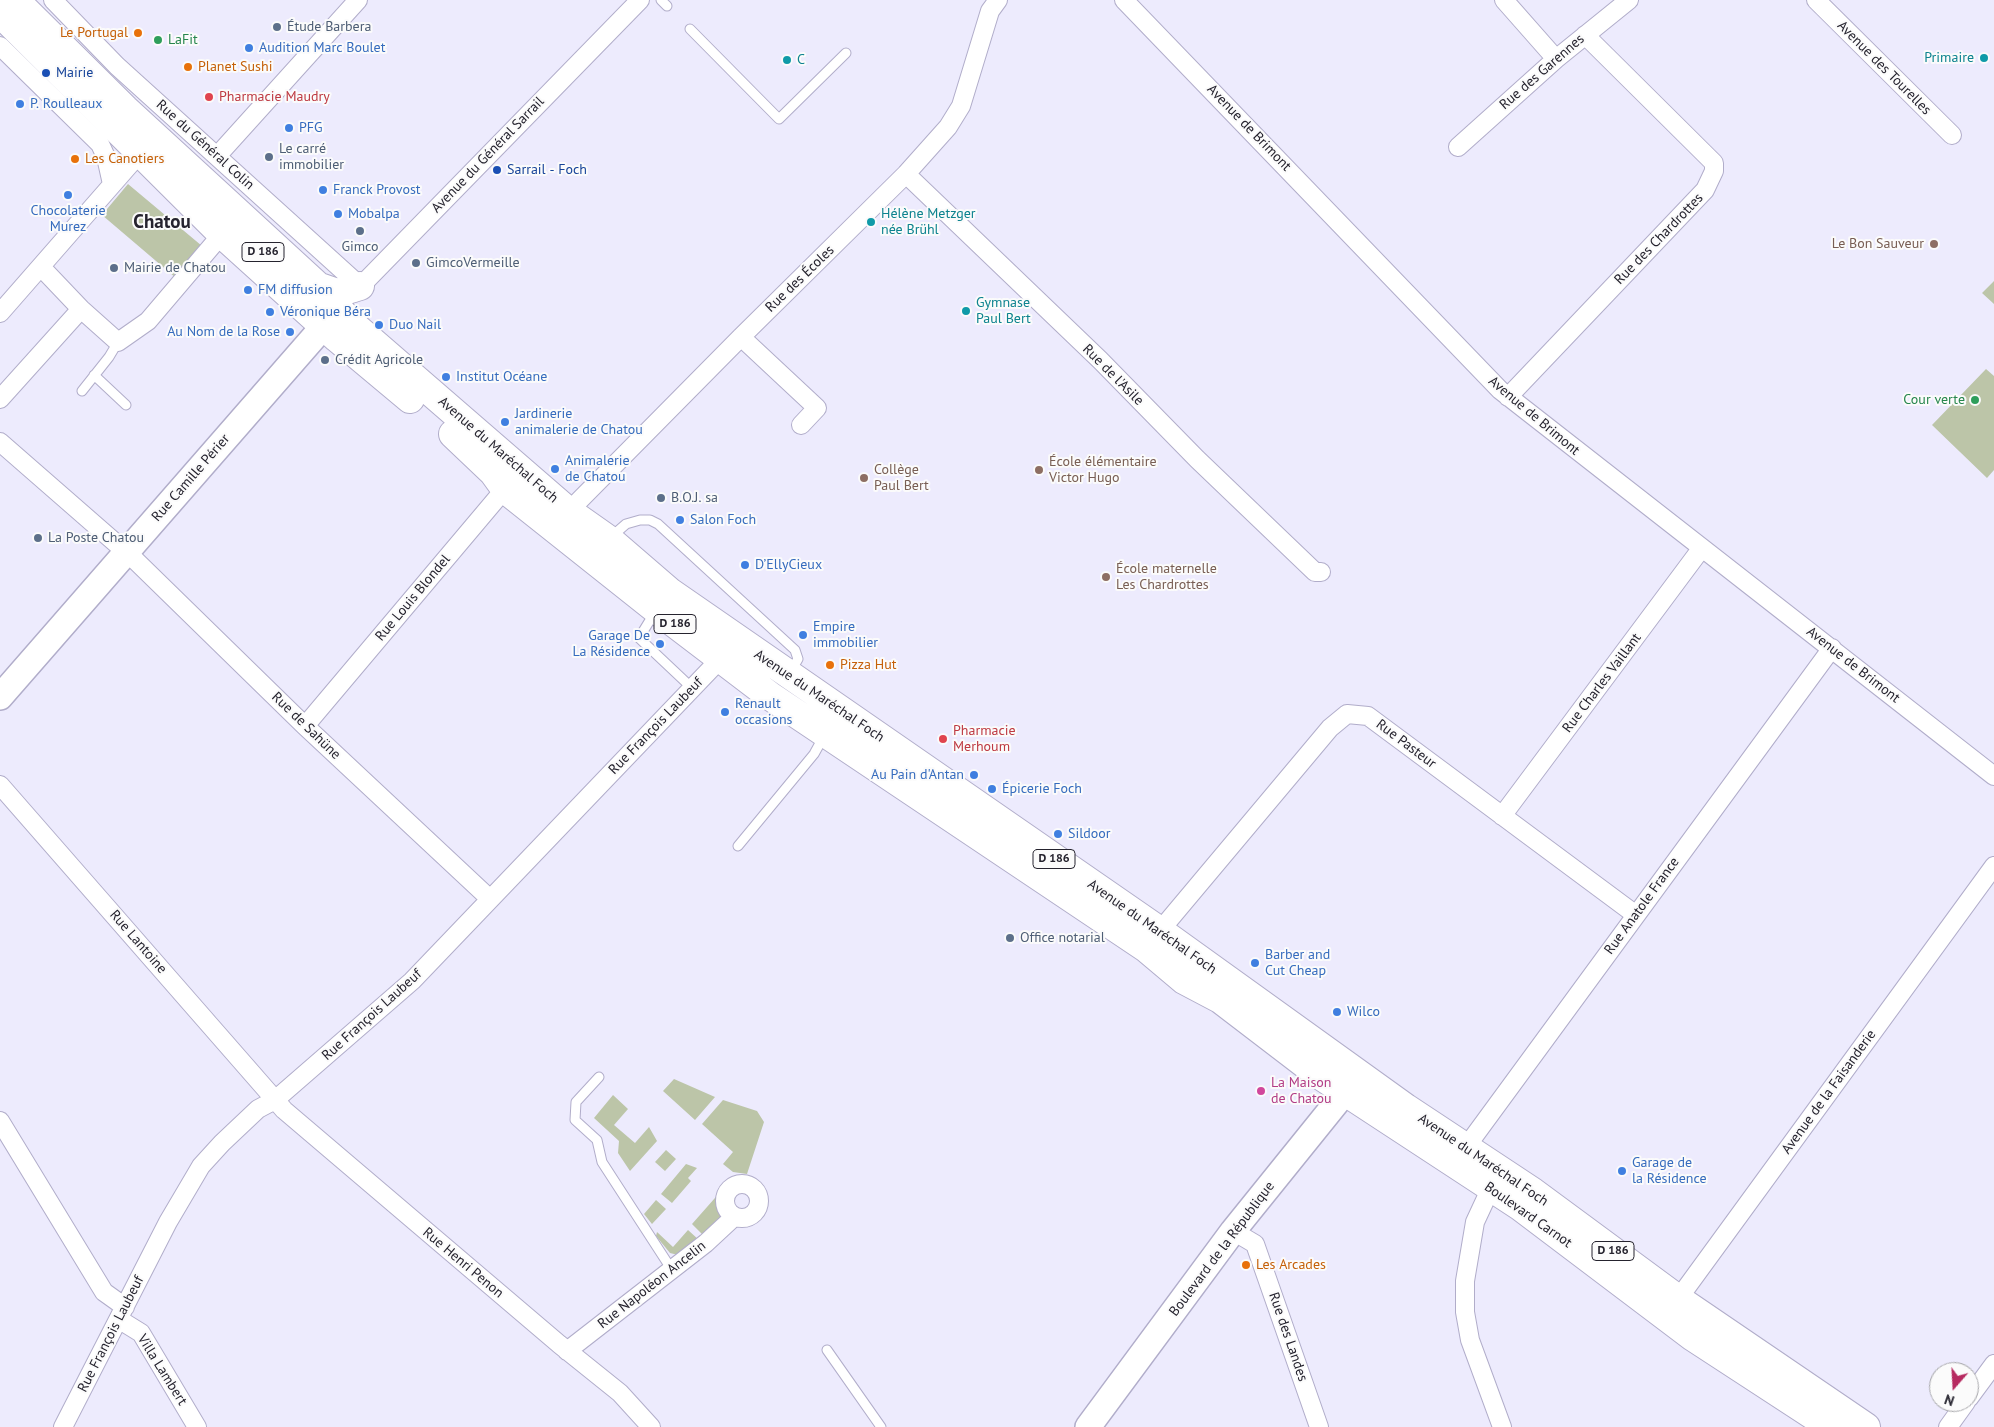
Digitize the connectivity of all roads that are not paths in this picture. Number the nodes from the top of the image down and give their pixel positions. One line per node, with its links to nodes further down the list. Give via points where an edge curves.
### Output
1 (14, 0): 26 (main road, Avenue du Maréchal Foch / D 186, via 125,109)
2 (53, 0): 19 (street, Rue du Général Colin, via 117,66)
3 (358, 0): 19 (street)
4 (640, 0): 25 (street, Avenue du Général Sarrail)
5 (998, 0): 20 (street, Rue des Écoles, via 990,11 961,106 948,127)
6 (1124, 0): 34 (street, Avenue de Brimont)
7 (1504, 0): 15 (street)
8 (1629, 0): 12 (street, Rue des Garennes)
9 (1816, 0): 16 (street, Avenue des Tourelles)
10 (0, 13): 18 (main road, Avenue du Maréchal Foch / D 186)
11 (690, 29): 14 (lane, via 779,119)
12 (1586, 34): 15 (street, Rue des Garennes); 34 (street, Rue des Chardrottes, via 1714,163 1714,171 1705,190)
13 (0, 46): 21 (street, via 100,144)
14 (846, 53)
15 (1556, 59): 17 (street, Rue des Garennes)
16 (1952, 135)
17 (1458, 147)
18 (138, 154): 21 (street); 22 (main road, Avenue du Maréchal Foch / D 186)
19 (218, 155): 25 (street, Rue du Général Colin)
20 (906, 174): 30 (street, Rue des Écoles); 44 (street, Rue de l'Asile, via 1100,360 1196,459 1315,572)
21 (112, 184): 24 (street)
22 (173, 188): 23 (main road, Avenue du Maréchal Foch / D 186); 26 (main road, D 186, via 223,216 286,273)
23 (222, 234): 29 (main road, Avenue du Maréchal Foch / D 186); 31 (street, via 148,320)
24 (41, 267): 27 (street); 28 (street)
25 (360, 286): 26 (main road, D 186, via 337,292); 29 (street, Avenue du Général Sarrail)
26 (320, 288): 29 (main road, Avenue du Maréchal Foch / D 186)
27 (81, 309): 31 (street); 35 (street)
28 (0, 313)
29 (331, 318): 39 (main road, Avenue du Maréchal Foch / D 186); 43 (street, Rue Camille Périer)
30 (741, 337): 37 (street, via 817,408); 40 (street, Rue des Écoles)
31 (118, 342): 32 (lane)
32 (94, 375): 33 (lane); 36 (lane)
33 (82, 391)
34 (1508, 397): 42 (street, Avenue de Brimont)
35 (0, 399)
36 (126, 405)
37 (801, 425)
38 (0, 442): 43 (street, Rue de Sahüne)
39 (515, 482): 40 (main road, Avenue du Maréchal Foch / D 186); 52 (street, Rue Louis Blondel, via 498,497)
40 (561, 520): 41 (main road, Avenue du Maréchal Foch / D 186); 45 (main road, Avenue du Maréchal Foch / D 186)
41 (609, 540): 45 (main road, Avenue du Maréchal Foch / D 186); 48 (lane, via 626,524 650,520 658,524 796,650 798,659)
42 (1701, 549): 46 (street, Avenue de Brimont); 55 (street, Rue Charles Vaillant)
43 (126, 552): 50 (street, Rue Camille Périer); 52 (street, Rue de Sahüne)
44 (1321, 572)
45 (663, 601): 47 (main road, Avenue du Maréchal Foch / D 186); 49 (lane, via 638,638)
46 (1832, 648): 53 (street, Avenue de Brimont); 59 (street, Rue Anatole France)
47 (729, 649): 48 (main road, Avenue du Maréchal Foch / D 186); 49 (street, Rue François Laubeuf); 51 (main road, Avenue du Maréchal Foch / D 186, via 770,696)
48 (788, 675): 51 (main road, Avenue du Maréchal Foch / D 186)
49 (692, 688): 58 (street, Rue François Laubeuf)
50 (0, 697)
51 (833, 721): 56 (lane, via 814,754); 60 (main road, Avenue du Maréchal Foch / D 186)
52 (305, 726): 58 (street, Rue de Sahüne)
53 (1994, 776)
54 (0, 785): 63 (street, Rue Lantoine)
55 (1502, 816): 59 (street, Rue Pasteur); 60 (street, Rue Pasteur, via 1368,716 1347,714 1330,728)
56 (738, 846)
57 (1994, 866): 70 (street, Avenue de la Faisanderie)
58 (490, 898): 63 (street, Rue François Laubeuf, via 412,981)
59 (1636, 915): 65 (street, Rue Anatole France)
60 (1153, 939): 62 (main road, Avenue du Maréchal Foch / D 186)
61 (599, 1077): 69 (lane, via 576,1102 576,1120 597,1140 602,1162)
62 (1353, 1083): 65 (main road, Boulevard Carnot / D 186); 65 (main road, Avenue du Maréchal Foch / D 186, via 1363,1093 1406,1108); 68 (street, Boulevard de la République)
63 (275, 1100): 71 (street, Rue François Laubeuf, via 258,1109 201,1166 168,1222); 73 (street, Rue Henri Penon)
64 (0, 1121): 71 (street, Villa Lambert, via 104,1292)
65 (1460, 1155): 66 (main road, Boulevard Carnot / D 186)
66 (1495, 1179): 70 (main road, Boulevard Carnot / D 186, via 1521,1208); 83 (street, via 1476,1222 1465,1281 1465,1312 1470,1340)
67 (734, 1217): 69 (street, Rue Napoléon Ancelin)
68 (1233, 1231): 81 (street, Boulevard de la République); 82 (street, Rue des Landes, via 1255,1244)
69 (672, 1270): 73 (street, Rue Napoléon Ancelin)
70 (1671, 1308): 84 (main road, Boulevard Carnot / D 186); 85 (main road, D 186)
71 (122, 1313): 77 (street, Rue François Laubeuf); 78 (street, Villa Lambert, via 141,1333)
72 (827, 1350): 80 (lane)
73 (567, 1351): 79 (street, Rue Henri Penon, via 620,1393)
74 (1994, 1364): 75 (street)
75 (1979, 1384)
76 (1959, 1412): 86 (street)
77 (63, 1427)
78 (198, 1427)
79 (651, 1427)
80 (881, 1427)
81 (1088, 1427)
82 (1319, 1427)
83 (1502, 1427)
84 (1831, 1427)
85 (1866, 1427)
86 (1948, 1427)

